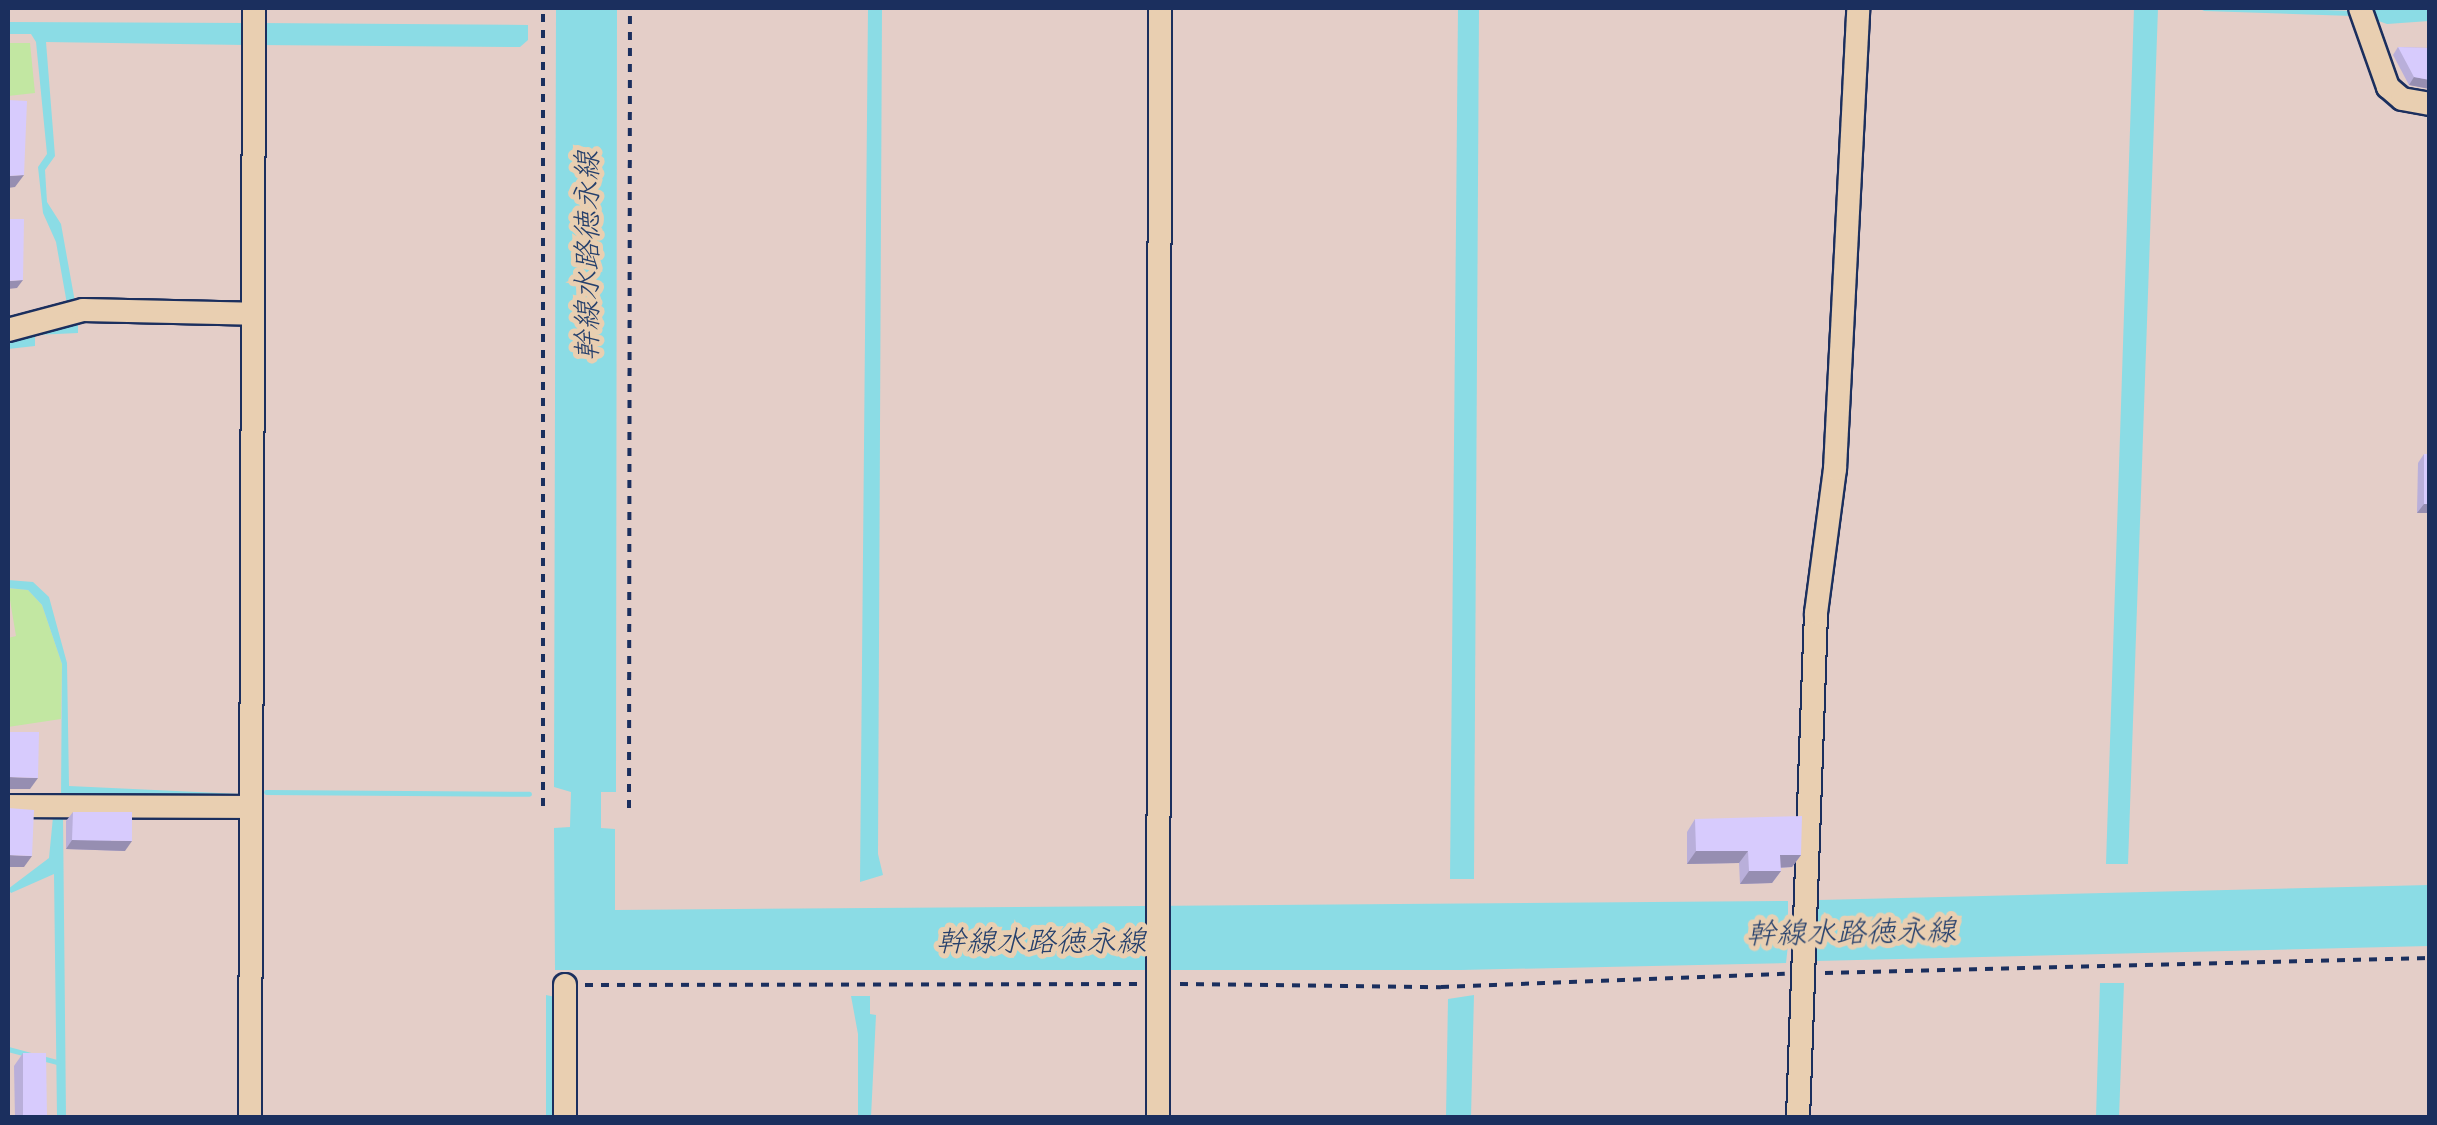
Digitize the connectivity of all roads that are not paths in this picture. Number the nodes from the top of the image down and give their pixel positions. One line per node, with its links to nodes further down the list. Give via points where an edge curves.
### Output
1 (254, 8): 6 (street)
2 (1160, 8): 13 (street)
3 (1858, 8): 14 (street, via 1835,469 1816,613)
4 (2360, 8): 5 (street, via 2388,87 2402,99)
5 (2430, 104)
6 (253, 314): 7 (street, via 82,310); 9 (street)
7 (8, 330)
8 (8, 806): 9 (street)
9 (251, 807): 11 (street)
10 (565, 985): 12 (street)
11 (250, 1118)
12 (565, 1118)
13 (1158, 1118)
14 (1798, 1118)

